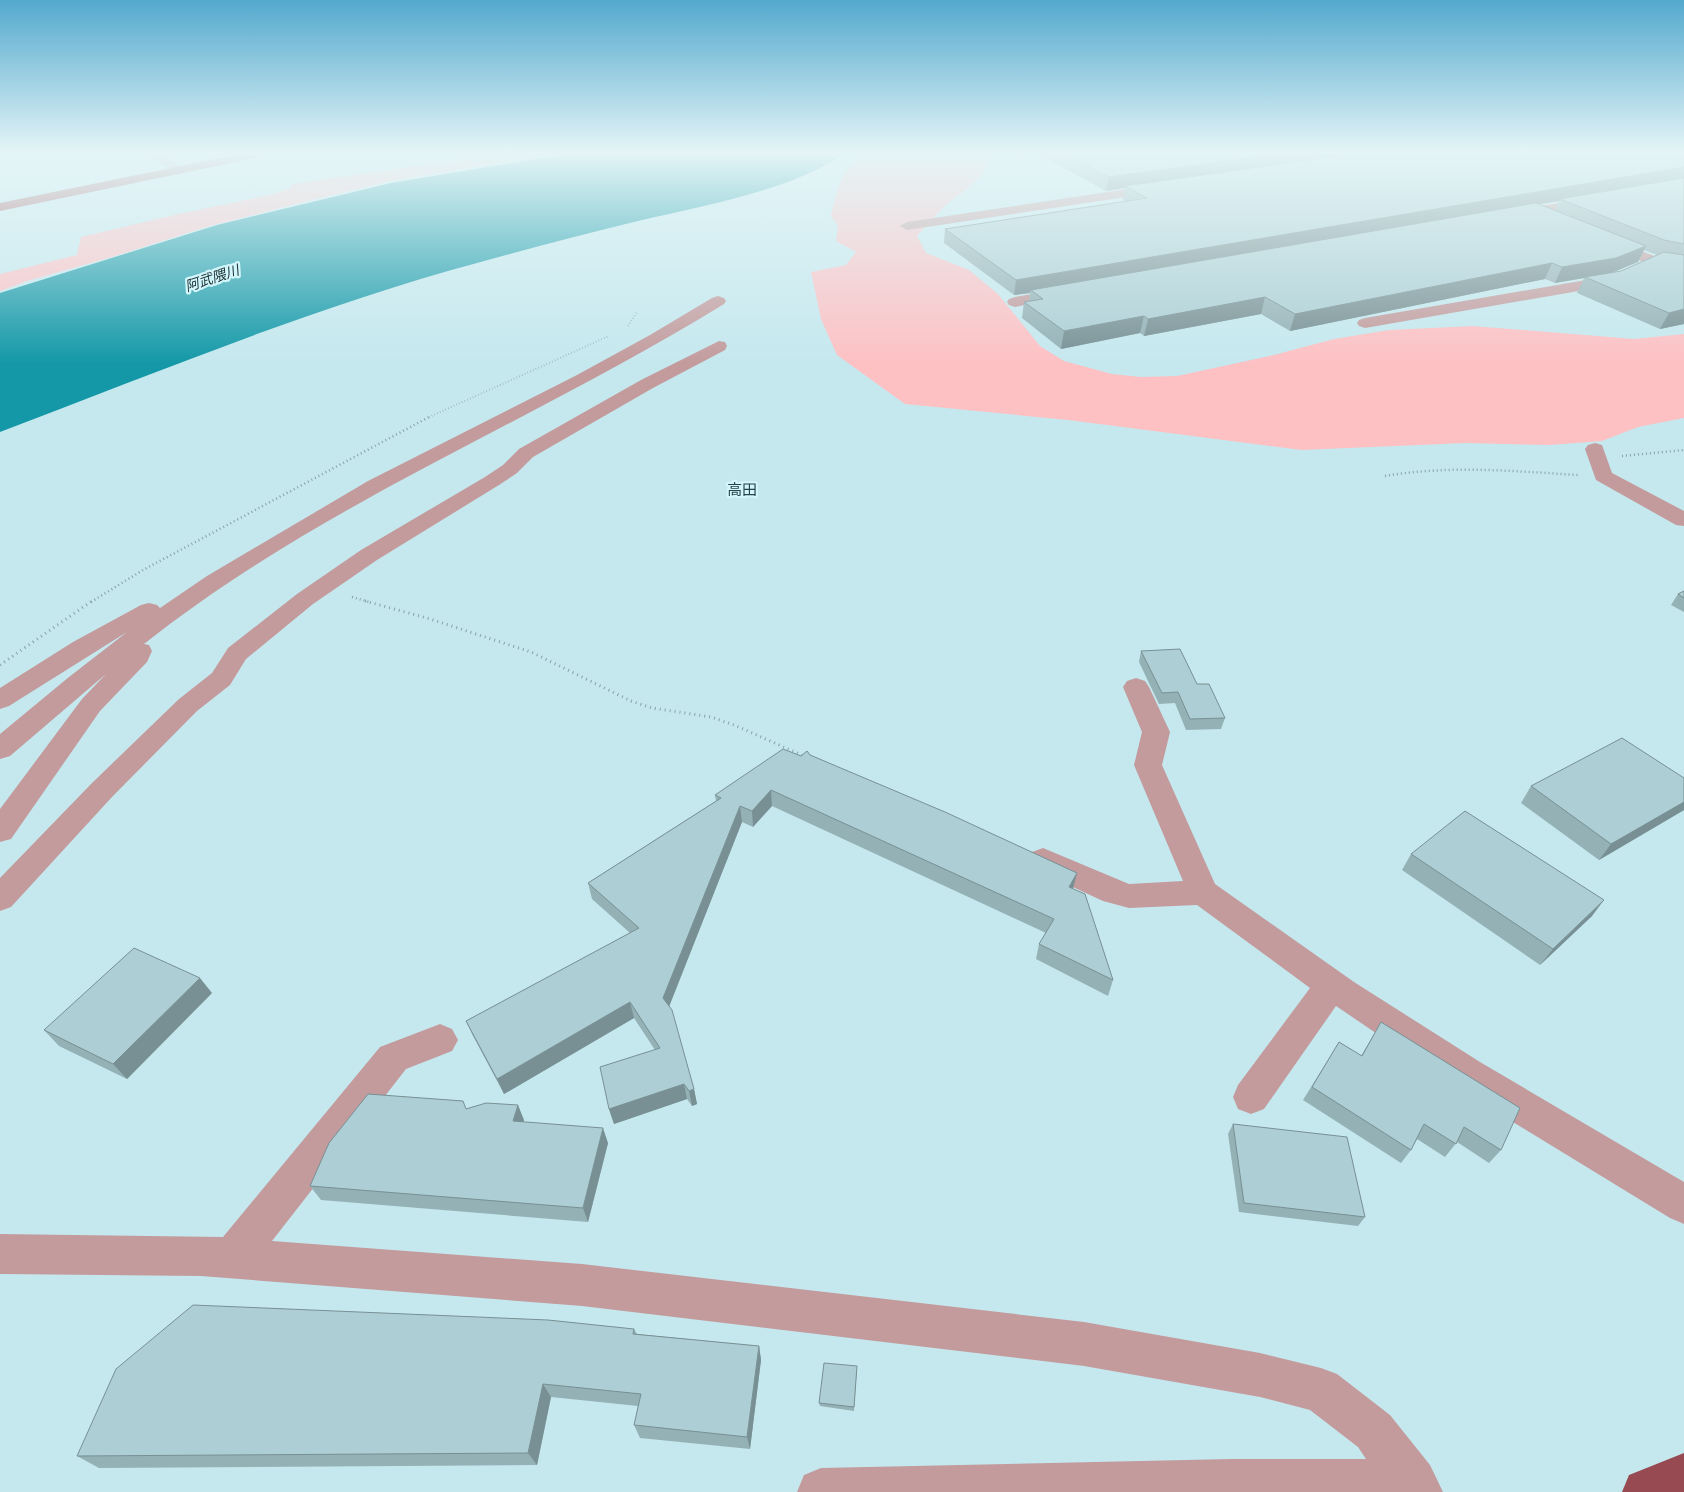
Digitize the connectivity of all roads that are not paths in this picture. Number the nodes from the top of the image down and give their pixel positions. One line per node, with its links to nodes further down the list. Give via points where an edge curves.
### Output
1 (923, 224): 2 (street)
2 (907, 226)
3 (1594, 236): 7 (street, via 1657,261 1613,280)
4 (1083, 290): 6 (street)
5 (718, 301): 11 (street, via 583,379 375,485)
6 (1015, 302)
7 (1365, 323)
8 (719, 346): 19 (street, via 526,453 492,481 369,555 319,590 237,654 221,678 188,705 102,790)
9 (1599, 461): 10 (street)
10 (1684, 520)
11 (215, 581): 12 (street); 14 (street, via 157,605)
12 (143, 632): 15 (street); 16 (street, via 144,641 138,656 91,704)
13 (1136, 687): 18 (street, via 1156,732 1148,765)
14 (0, 700)
15 (0, 749)
16 (0, 830)
17 (1016, 848): 18 (street, via 1129,896)
18 (1203, 892): 20 (street)
19 (0, 898)
20 (1332, 985): 22 (street); 23 (street, via 1467,1074)
21 (440, 1040): 25 (street, via 393,1058)
22 (1251, 1097)
23 (1684, 1204)
24 (0, 1254): 25 (street)
25 (232, 1258): 27 (street, via 582,1285 842,1314 1084,1344 1260,1375 1321,1390 1374,1431)
26 (1684, 1476): 29 (highway)
27 (1416, 1487): 28 (street, via 1222,1482)
28 (821, 1492)
29 (1646, 1492)

